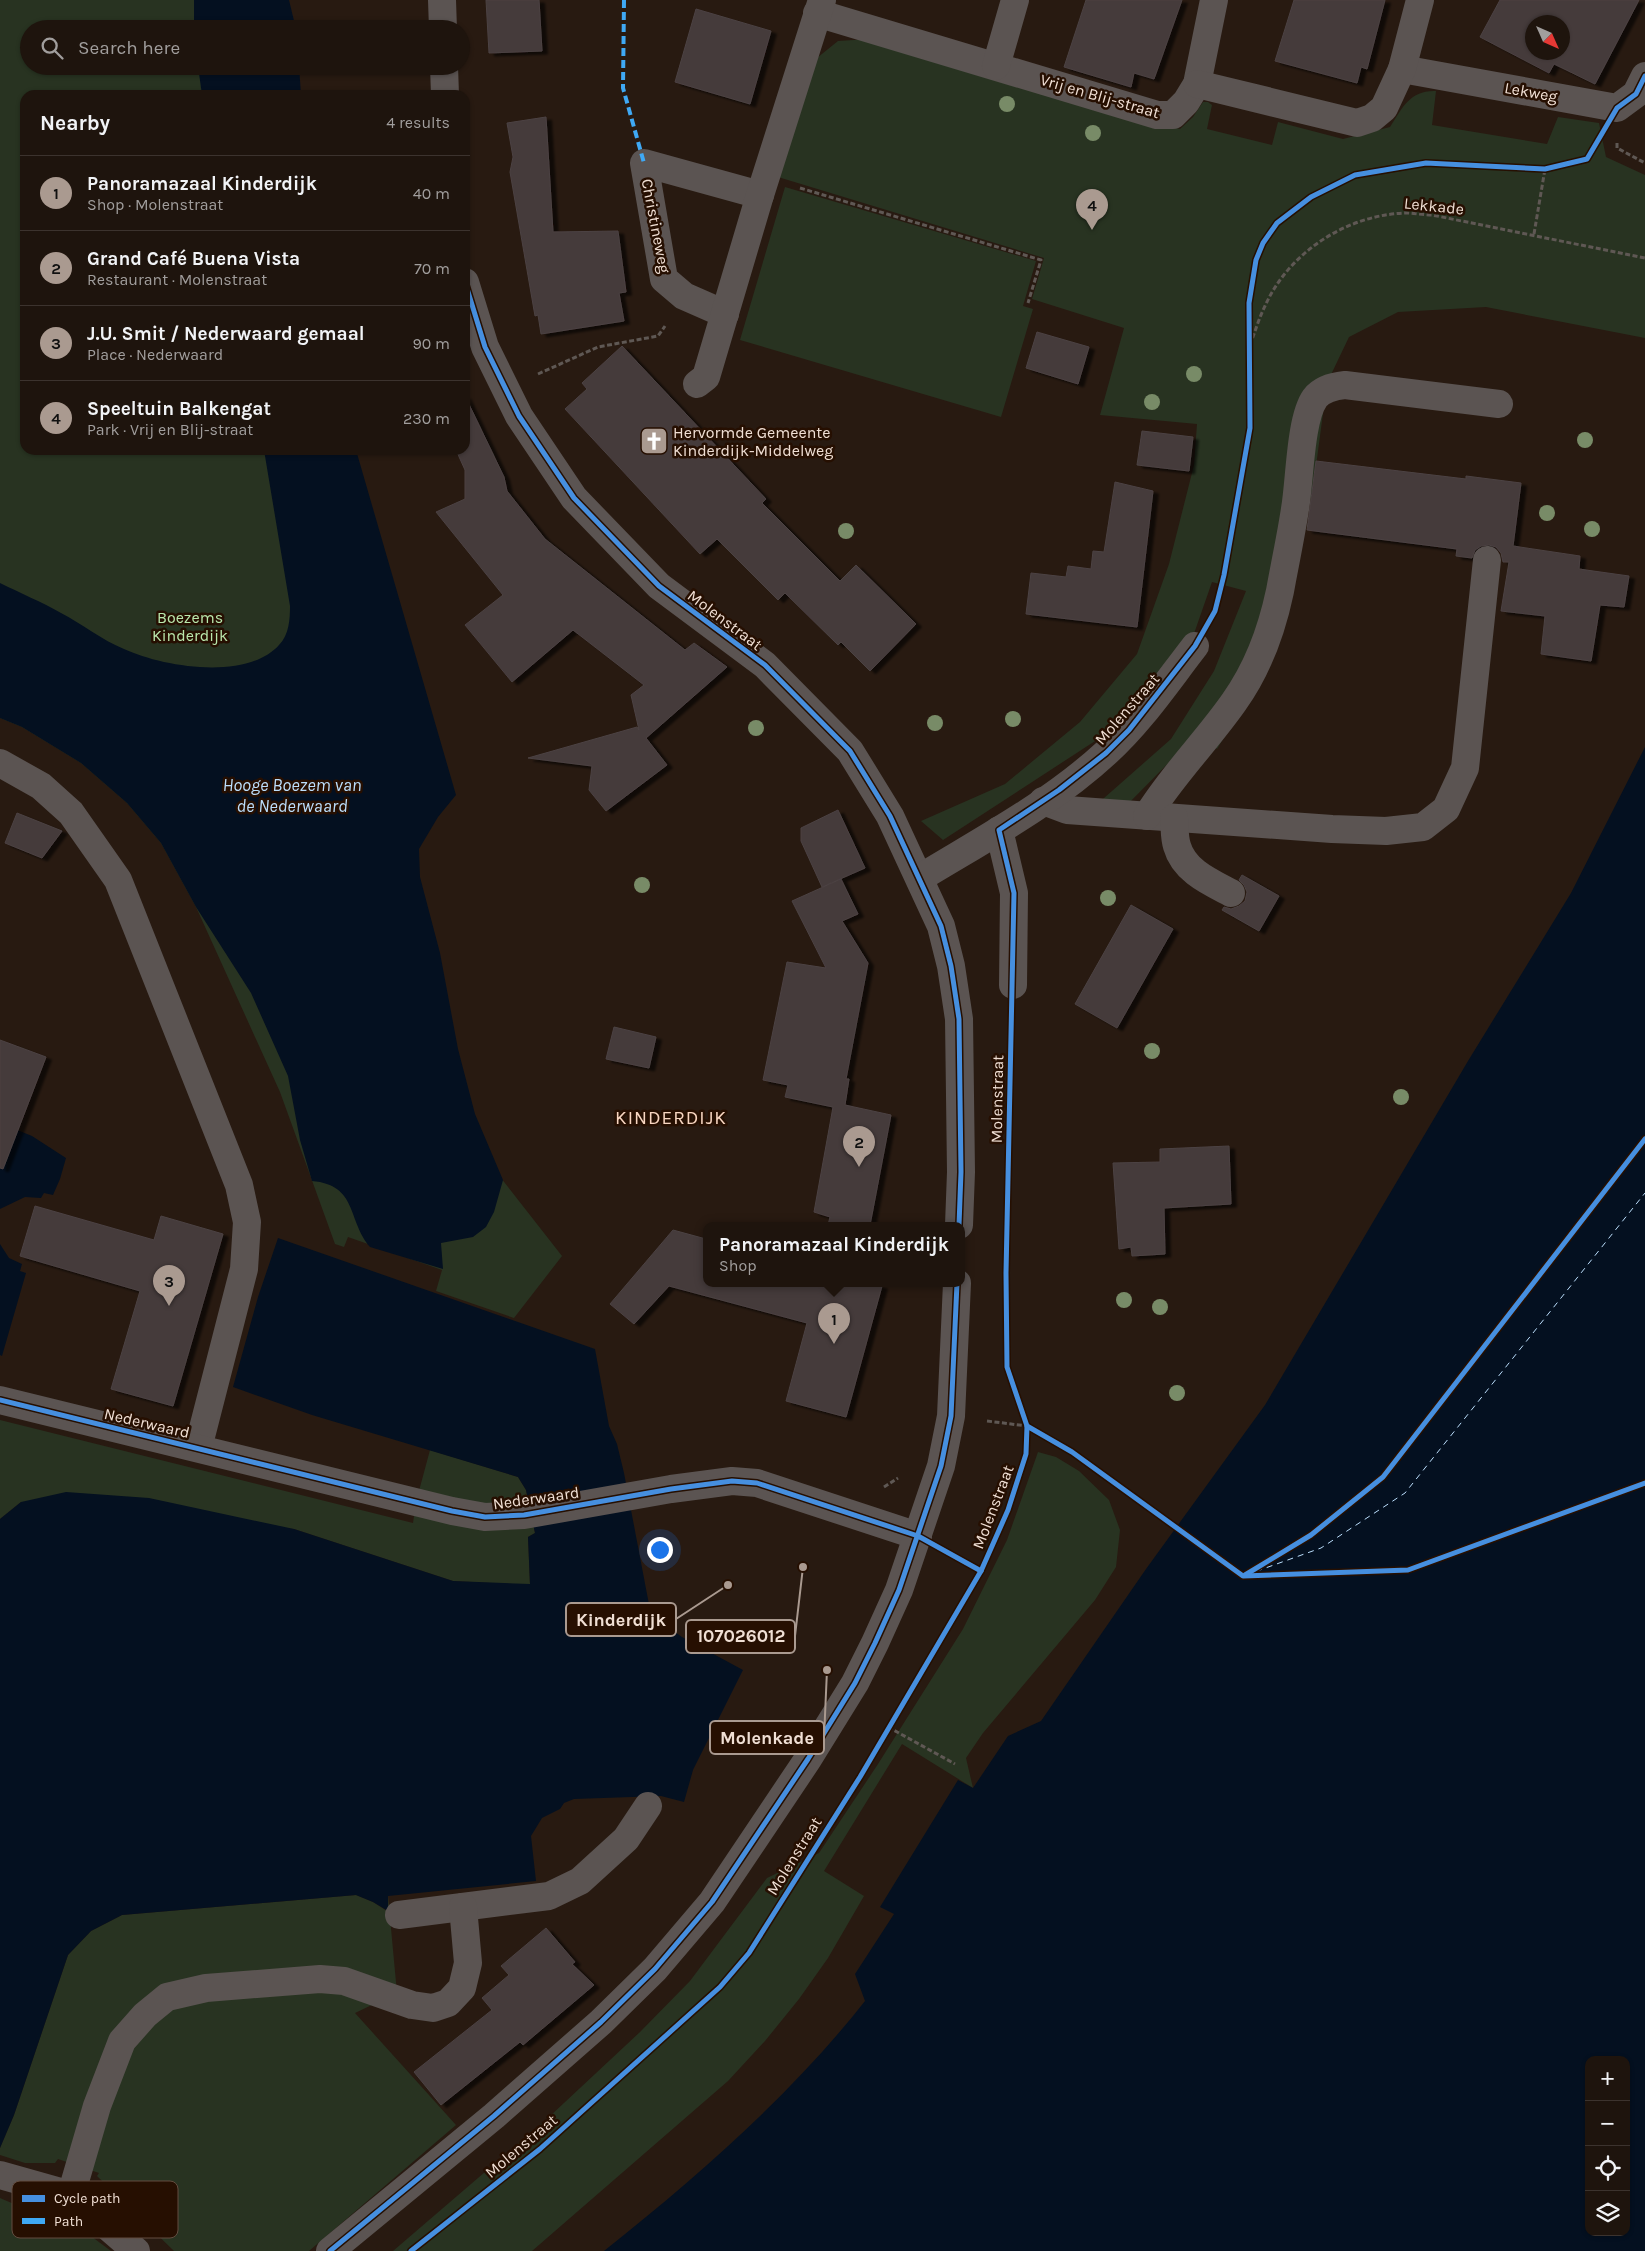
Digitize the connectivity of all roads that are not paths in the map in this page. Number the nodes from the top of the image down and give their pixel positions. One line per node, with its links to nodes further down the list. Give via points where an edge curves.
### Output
1 (442, 0): 6 (street)
2 (1015, 0): 7 (street)
3 (1214, 0): 11 (street)
4 (1420, 0): 8 (street)
5 (820, 7): 7 (street, Vrij en Blij-straat); 13 (street)
6 (443, 20)
7 (996, 66): 11 (street, Vrij en Blij-straat, via 1157,115 1174,115)
8 (1402, 69): 10 (street, Lekweg, via 1617,108 1636,94); 11 (street, via 1384,108 1372,118 1357,123)
9 (444, 75): 12 (street)
10 (1645, 76)
11 (1197, 84)
12 (445, 90)
13 (763, 186): 15 (street); 15 (street, Christineweg, via 644,163 664,280 684,296)
14 (470, 298): 25 (street, Molenstraat, via 485,346 520,416 574,498 659,586 764,666 850,751 890,816)
15 (725, 314): 16 (street, via 706,377)
16 (698, 384)
17 (1499, 404): 22 (street, via 1345,384 1332,386 1316,396 1307,412 1295,509 1278,597 1255,666 1235,702 1164,788)
18 (1487, 560): 23 (street, via 1465,768 1446,809 1423,827 1386,831)
19 (1195, 646): 21 (street, Molenstraat, via 1129,730 1106,753)
20 (0, 764): 31 (street, via 41,786 71,813 118,880 239,1185 247,1222 244,1269)
21 (1043, 801): 22 (street, via 1068,810); 24 (street, Molenstraat)
22 (1147, 816): 23 (street)
23 (1174, 818): 26 (street, via 1177,846 1188,866)
24 (999, 830): 25 (street, Molenstraat); 27 (street, via 1014,893)
25 (920, 878): 28 (street, Molenstraat, via 941,926 959,1019)
26 (1231, 893)
27 (1013, 985)
28 (960, 1222)
29 (957, 1287): 32 (street, via 951,1416 941,1466)
30 (0, 1400): 31 (street, Nederwaard)
31 (198, 1448): 32 (street, Nederwaard, via 485,1517 524,1515 630,1495 732,1481 757,1483)
32 (918, 1536): 39 (street, via 899,1590 855,1683 712,1902 655,1969 601,2022 494,2116)
33 (648, 1806): 34 (street, via 626,1839 580,1881 549,1896)
34 (463, 1907): 35 (street); 36 (street, via 468,1963 462,1988 448,2002 433,2008 412,2005 344,1981 320,1979 206,1988 167,1998 145,2015 122,2041 97,2106)
35 (399, 1915)
36 (75, 2181)
37 (121, 2238): 38 (street)
38 (136, 2251)
39 (330, 2251)

